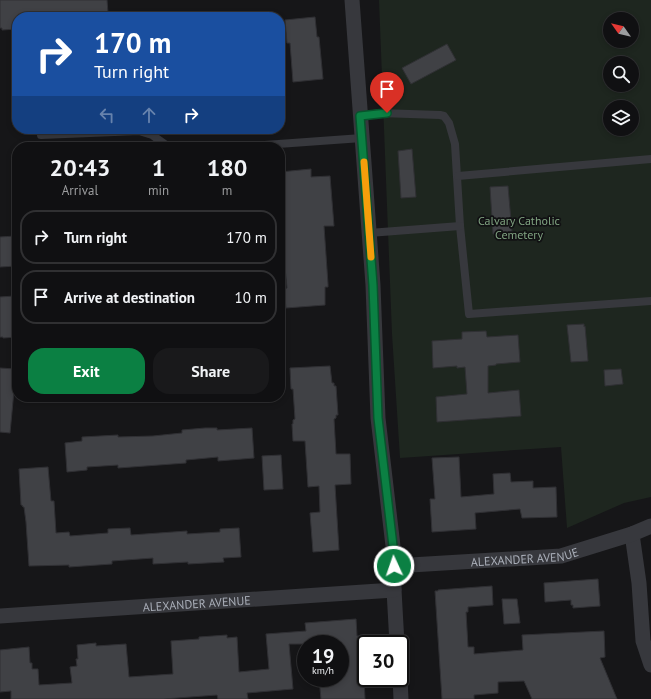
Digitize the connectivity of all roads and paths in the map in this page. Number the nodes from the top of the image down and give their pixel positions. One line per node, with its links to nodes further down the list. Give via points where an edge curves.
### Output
1 (352, 0): 2 (street)
2 (360, 116): 4 (street); 8 (lane, via 380,113 444,116 449,123 455,144)
3 (149, 134): 5 (lane)
4 (362, 138): 6 (lane); 10 (street)
5 (163, 142)
6 (285, 144)
7 (651, 159): 8 (lane)
8 (458, 176): 9 (lane)
9 (460, 226): 10 (lane); 11 (lane, via 469,314)
10 (369, 233): 14 (street, via 378,418)
11 (651, 301)
12 (651, 526): 13 (street, ALEXANDER AVENUE)
13 (632, 534): 14 (street, ALEXANDER AVENUE, via 561,556); 18 (street, via 643,641)
14 (394, 566): 15 (street)
15 (394, 590): 16 (street, ALEXANDER AVENUE); 17 (street)
16 (0, 616)
17 (396, 635)
18 (651, 665)
19 (400, 687): 20 (street)
20 (401, 699)

